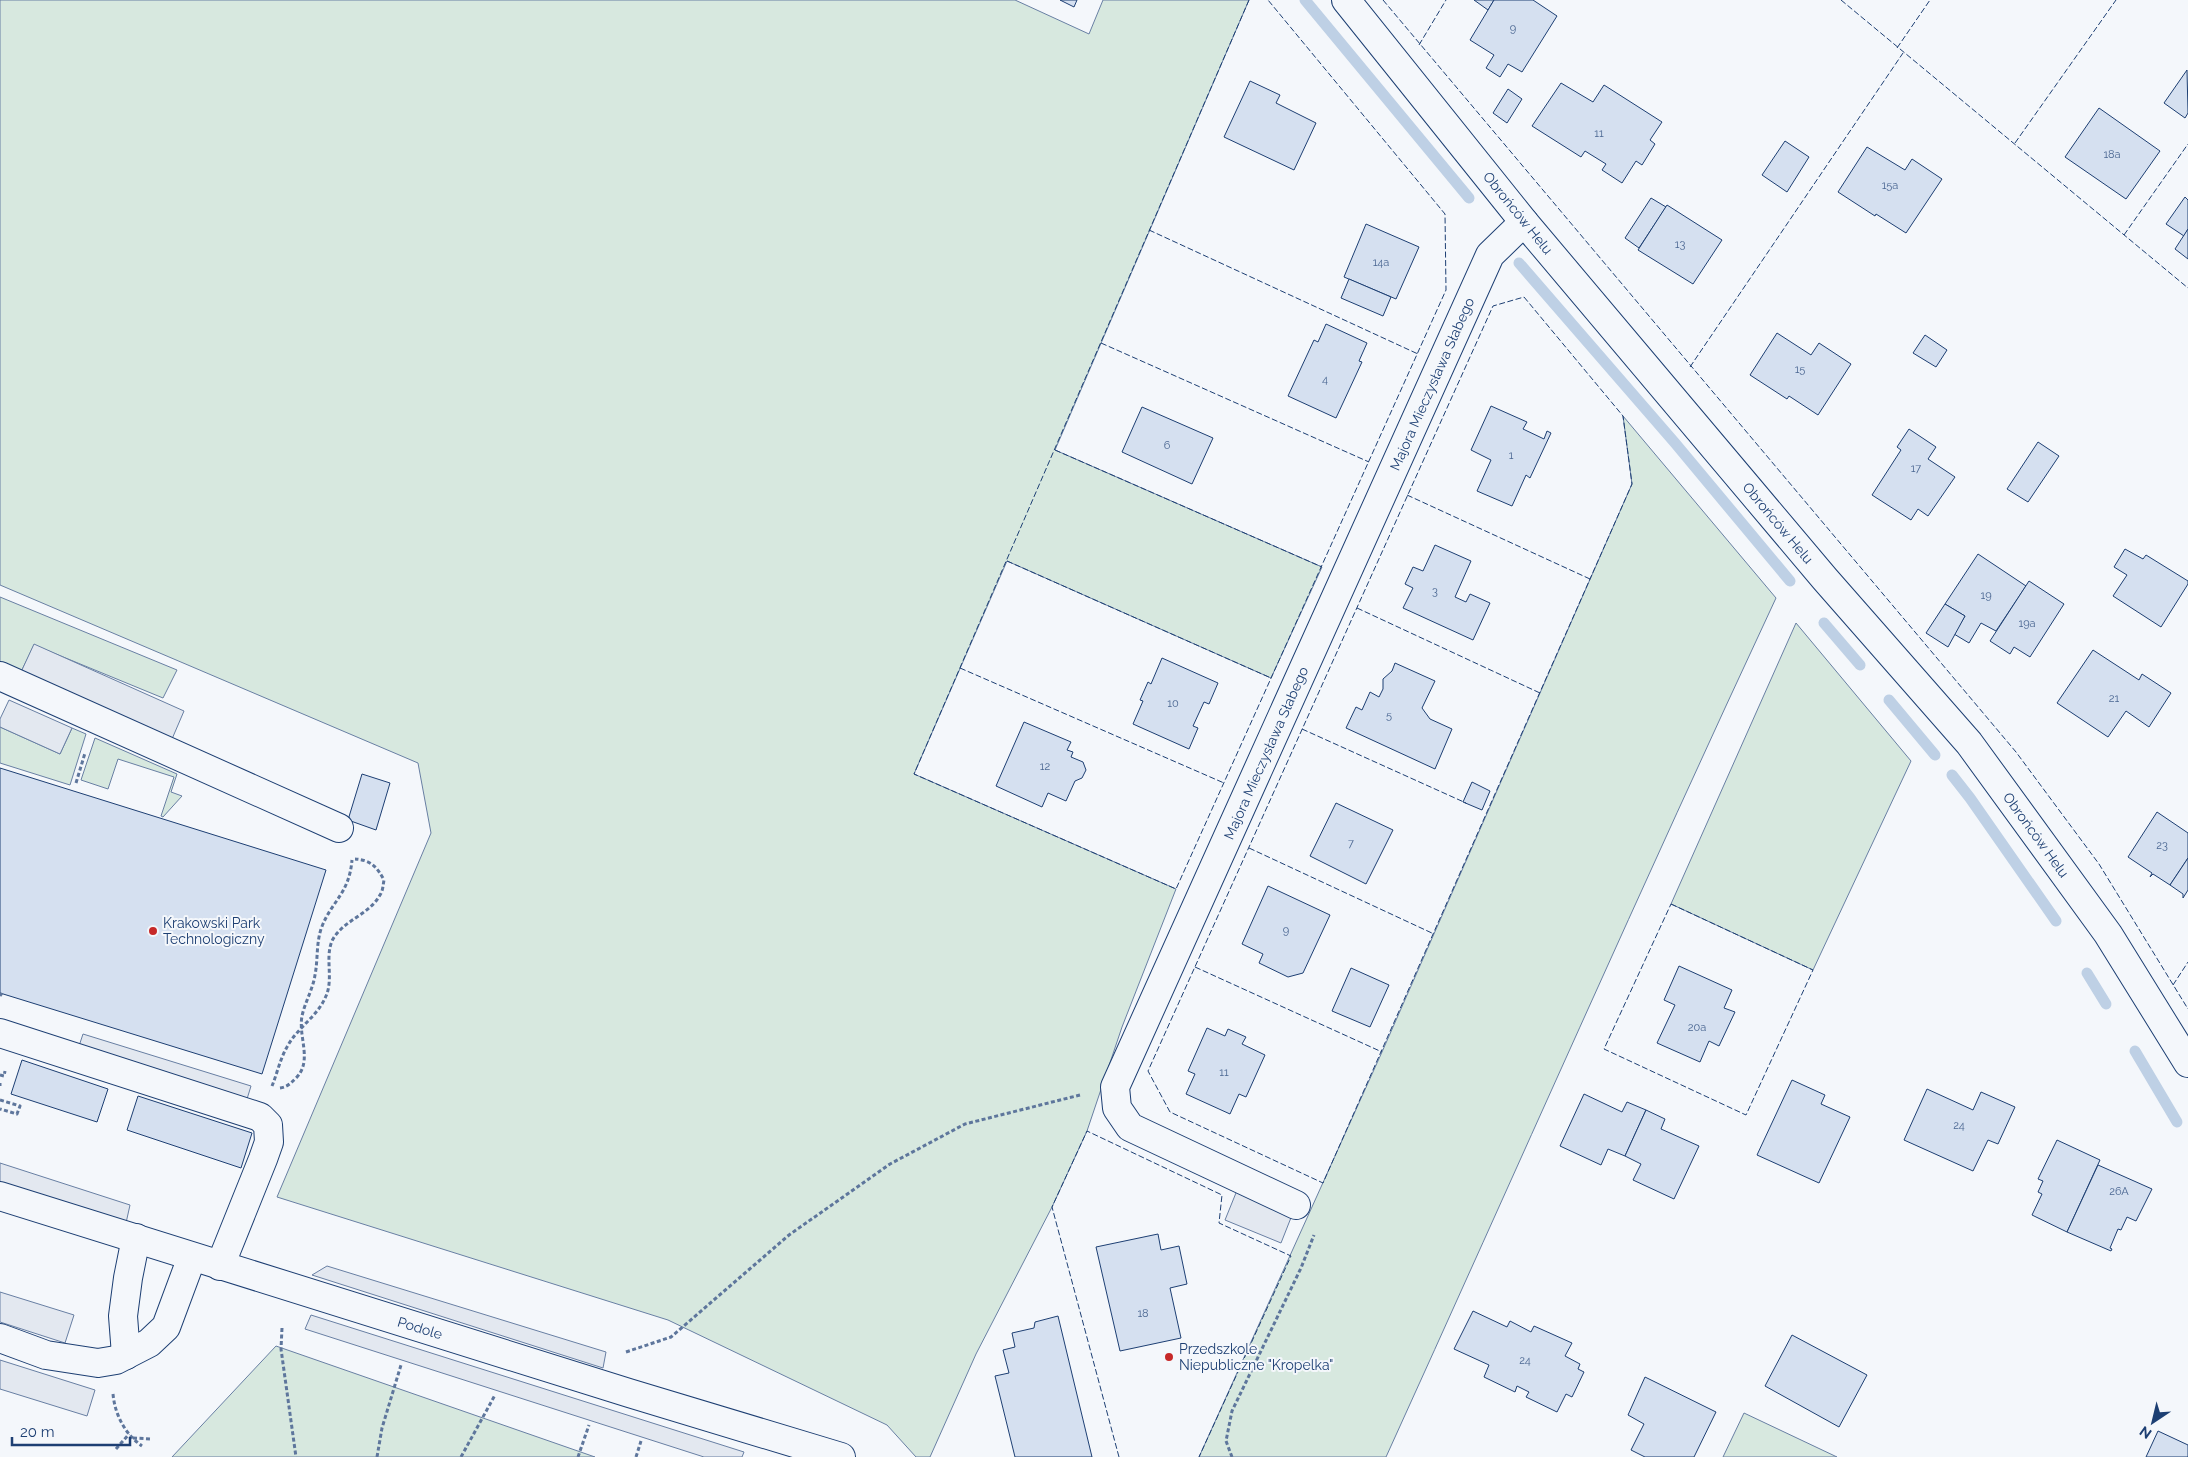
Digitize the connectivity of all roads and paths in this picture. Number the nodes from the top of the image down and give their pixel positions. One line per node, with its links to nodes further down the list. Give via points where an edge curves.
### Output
1 (1346, 0): 2 (street, Obrońców Helu)
2 (1524, 222): 8 (street, Obrońców Helu, via 1825,579 1969,743 2108,934); 9 (street, Majora Mieczysława Słabego, via 1490,255)
3 (0, 676): 4 (street)
4 (339, 828): 5 (path)
5 (352, 859): 6 (path, via 346,888 322,927 317,943 316,975); 6 (path, via 366,860 377,868 384,880 381,895 341,929 333,940 326,995 314,1015)
6 (301, 1028): 6 (path, via 305,1061 299,1075 287,1087 271,1090 286,1047)
7 (0, 1033): 16 (street, via 260,1117 268,1125 269,1142)
8 (2188, 1063)
9 (1115, 1087): 13 (street, via 1117,1108 1130,1127); 19 (path, via 965,1124 890,1164 789,1235 671,1337)
10 (0, 1100): 11 (path, via 20,1106 17,1114)
11 (0, 1109)
12 (0, 1196): 14 (street, Podole)
13 (1296, 1205): 36 (path, via 1323,1213 1301,1268 1232,1411 1226,1441)
14 (136, 1238): 15 (street, Podole); 20 (street)
15 (192, 1257): 16 (street, Podole); 20 (street, via 166,1327 149,1343)
16 (220, 1266): 35 (street, Podole)
17 (282, 1328): 30 (path, via 281,1349)
18 (0, 1338): 20 (street, via 46,1355 98,1363)
19 (626, 1352)
20 (117, 1358): 24 (path, via 114,1404)
21 (401, 1365): 31 (path)
22 (495, 1395): 32 (path)
23 (588, 1425): 33 (path)
24 (129, 1434): 25 (path); 29 (path)
25 (132, 1438): 26 (path); 28 (path)
26 (152, 1439)
27 (641, 1441): 34 (path)
28 (142, 1446)
29 (116, 1449)
30 (296, 1457)
31 (376, 1457)
32 (460, 1457)
33 (578, 1457)
34 (636, 1457)
35 (841, 1457)
36 (1232, 1457)

